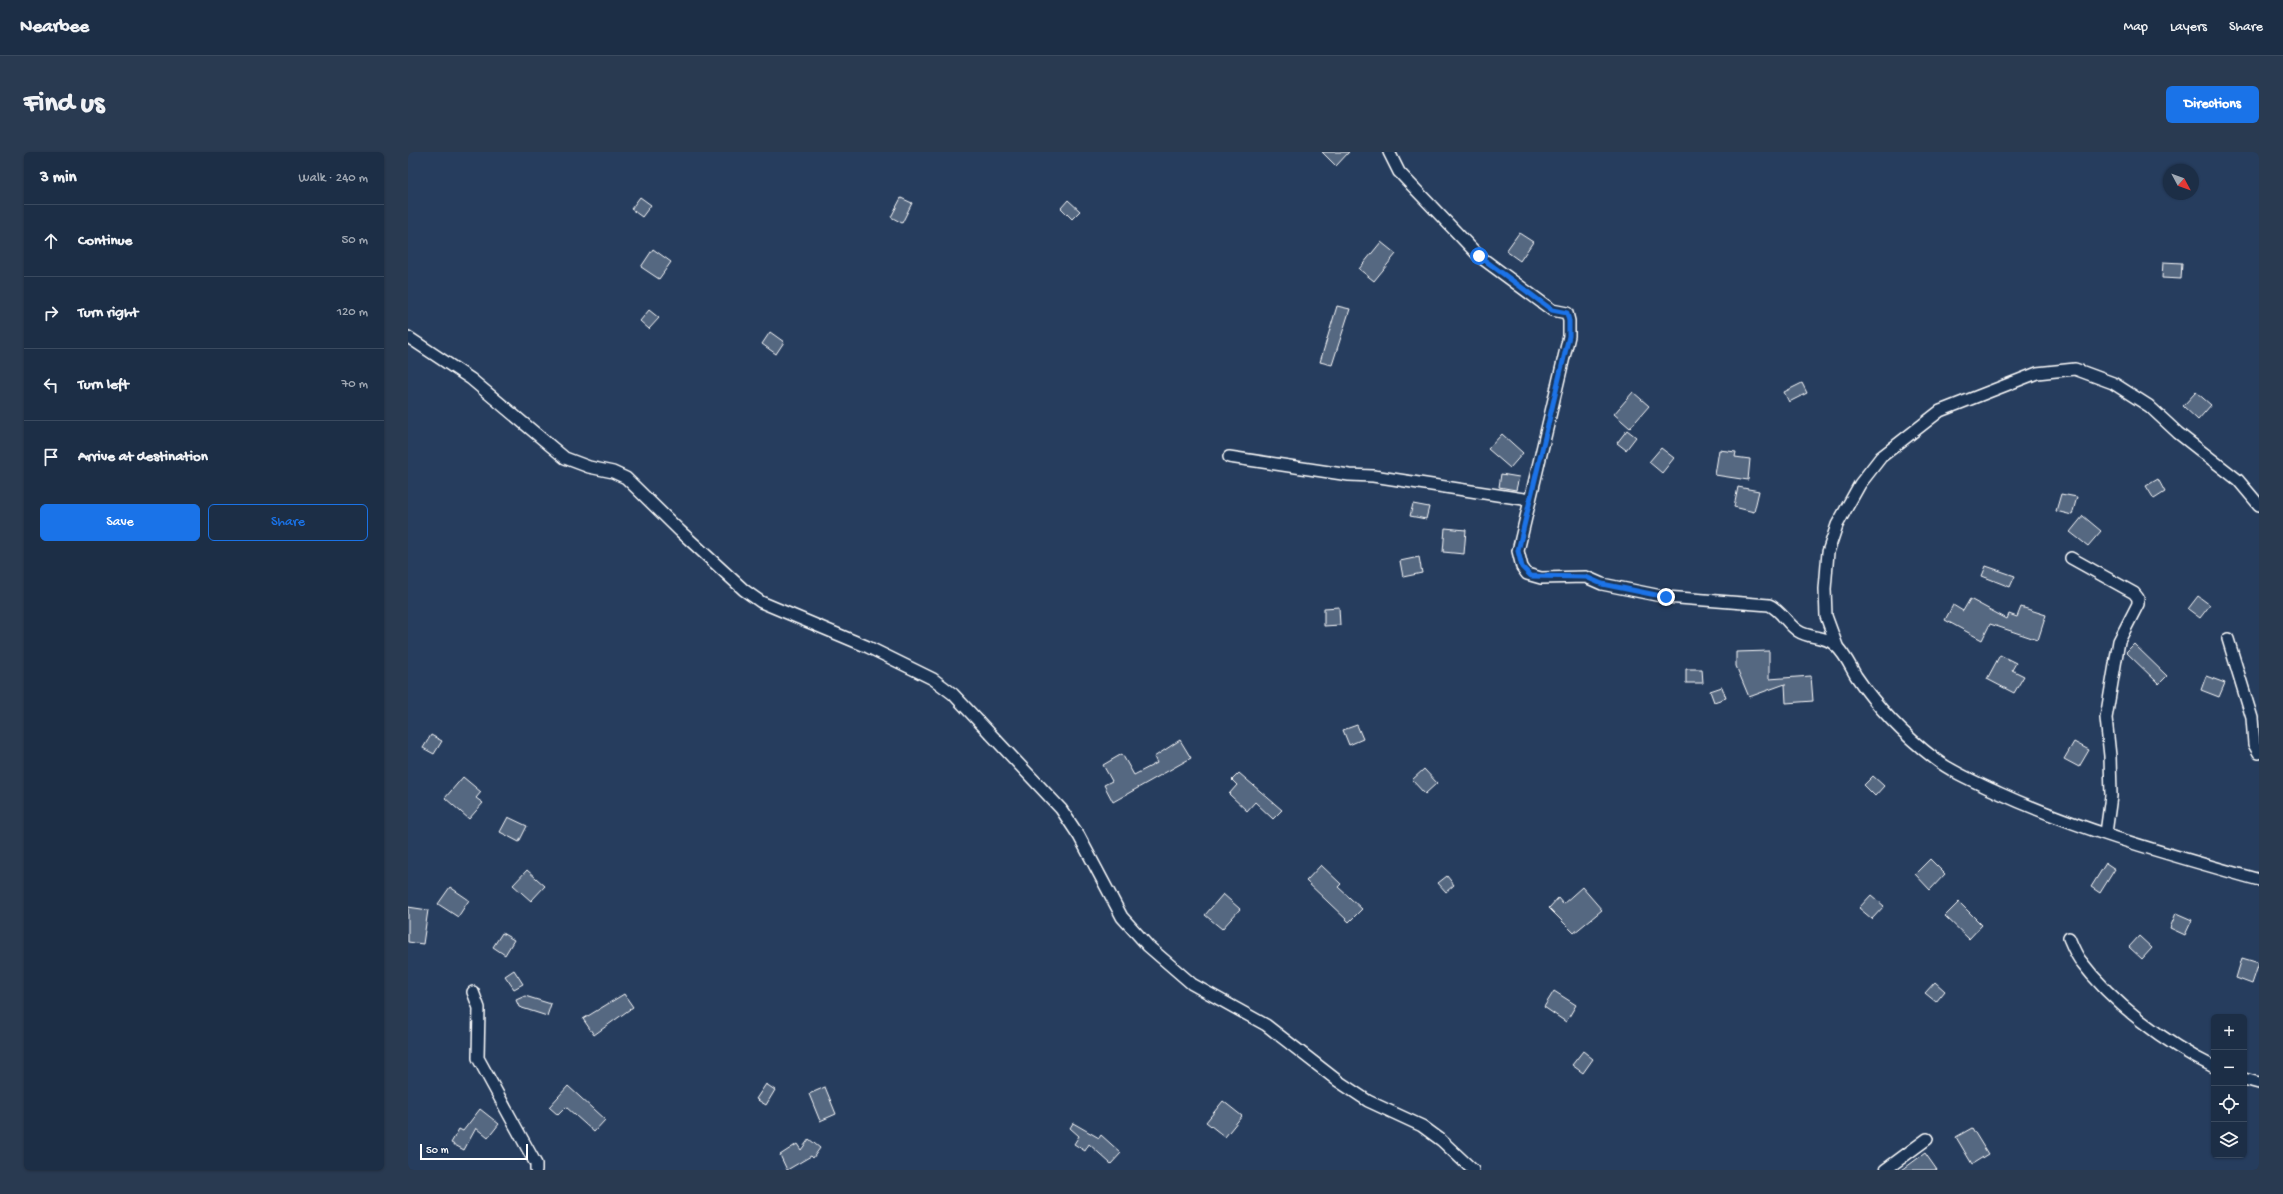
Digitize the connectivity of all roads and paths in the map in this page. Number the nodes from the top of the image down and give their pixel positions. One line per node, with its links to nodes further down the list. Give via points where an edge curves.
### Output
1 (1389, 152): 4 (street, via 1399,172 1479,256 1552,310 1567,313 1569,336)
2 (408, 337): 19 (street, via 471,379 565,458 626,478 744,590 761,602 875,651 933,679 953,694 1061,809 1079,836 1122,917 1148,946 1192,984 1266,1026 1356,1093 1422,1126)
3 (1229, 458): 4 (street, via 1381,477)
4 (1530, 500): 8 (street, via 1518,551 1522,567 1527,574 1541,578 1586,577 1602,584 1666,597 1769,605 1804,635 1821,637)
5 (2259, 505): 8 (street, via 2238,480 2178,433 2149,406 2113,383 2075,369 2037,373 1940,411 1881,457 1860,484 1837,525 1828,552 1826,616)
6 (2071, 558): 10 (street, via 2134,593 2138,598 2138,604 2120,641 2106,718 2111,796)
7 (2228, 639): 9 (street, via 2252,718 2254,744)
8 (1837, 646): 10 (street, via 1856,676 1895,724 1936,760 2046,815)
9 (2259, 753)
10 (2106, 833): 11 (street, via 2188,861)
11 (2259, 880)
12 (2069, 938): 14 (street, via 2079,959 2135,1016)
13 (473, 992): 18 (street, via 480,1014 478,1058 536,1164)
14 (2211, 1065)
15 (2247, 1080): 16 (street)
16 (2259, 1083)
17 (1927, 1139): 20 (street)
18 (536, 1170)
19 (1473, 1170)
20 (1884, 1170)

